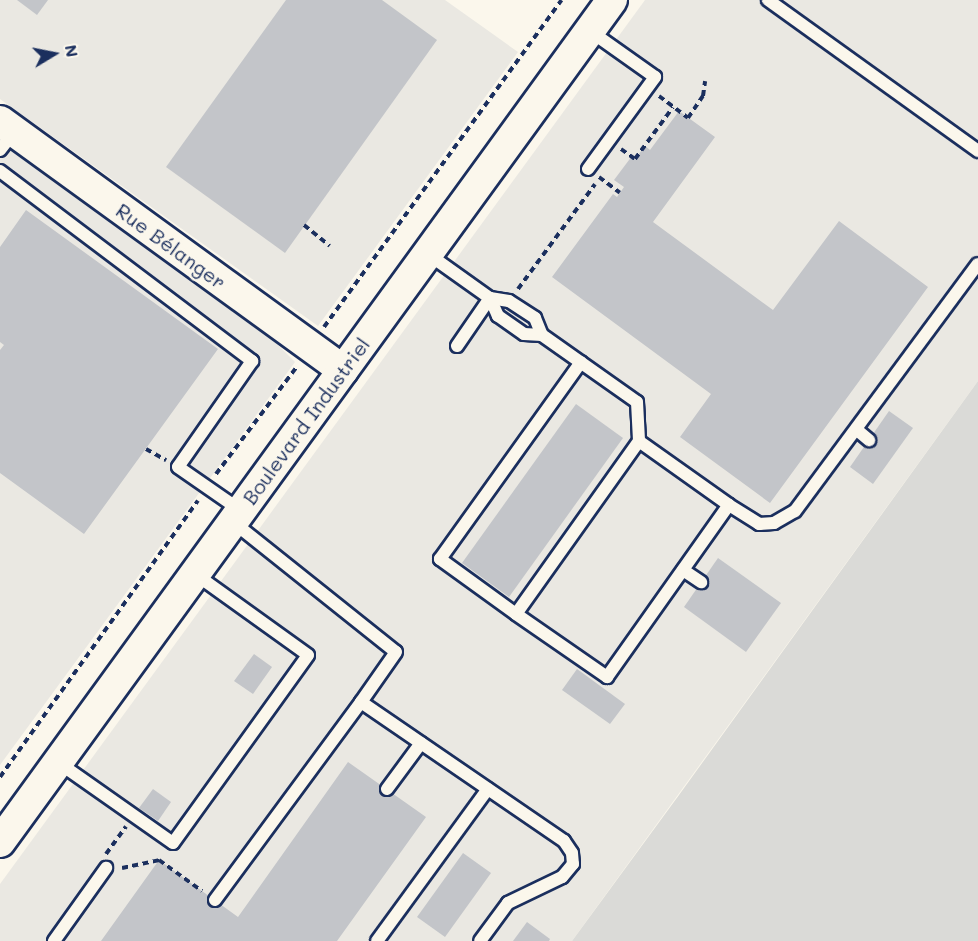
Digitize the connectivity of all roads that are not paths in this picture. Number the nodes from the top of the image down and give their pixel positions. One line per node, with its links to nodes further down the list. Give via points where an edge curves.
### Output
1 (612, 0): 3 (street, Boulevard Industriel)
2 (768, 0): 5 (lane)
3 (590, 31): 6 (lane, via 655,77); 8 (street, Boulevard Industriel)
4 (5, 134): 14 (street, Rue Bélanger)
5 (978, 151)
6 (588, 169)
7 (0, 171): 19 (lane, via 252,361 178,467)
8 (428, 254): 10 (lane); 14 (street, Boulevard Industriel)
9 (978, 264): 15 (lane)
10 (490, 298): 11 (lane, via 509,301 536,318); 11 (lane, via 498,316 524,334); 12 (lane)
11 (542, 335): 13 (lane)
12 (457, 346)
13 (581, 362): 17 (lane, via 638,402); 23 (lane, via 440,559)
14 (343, 370): 19 (street, Boulevard Industriel)
15 (857, 430): 16 (lane); 18 (lane, via 804,502 783,518 759,524)
16 (870, 440)
17 (639, 441): 18 (lane); 23 (lane)
18 (729, 505): 20 (lane)
19 (236, 515): 21 (street, Boulevard Industriel); 24 (lane, via 396,652)
20 (683, 570): 22 (lane); 23 (lane, via 607,677)
21 (193, 573): 26 (street, Boulevard Industriel); 26 (lane, via 308,655 173,843)
22 (701, 582)
23 (516, 614)
24 (361, 702): 25 (lane); 31 (lane)
25 (421, 743): 27 (lane); 28 (lane)
26 (58, 762): 29 (street, Boulevard Industriel)
27 (387, 789)
28 (488, 789): 33 (lane); 34 (lane, via 564,841 572,853 573,864 562,877 508,903)
29 (0, 842)
30 (106, 868): 32 (lane)
31 (215, 900)
32 (54, 941)
33 (377, 941)
34 (480, 941)

